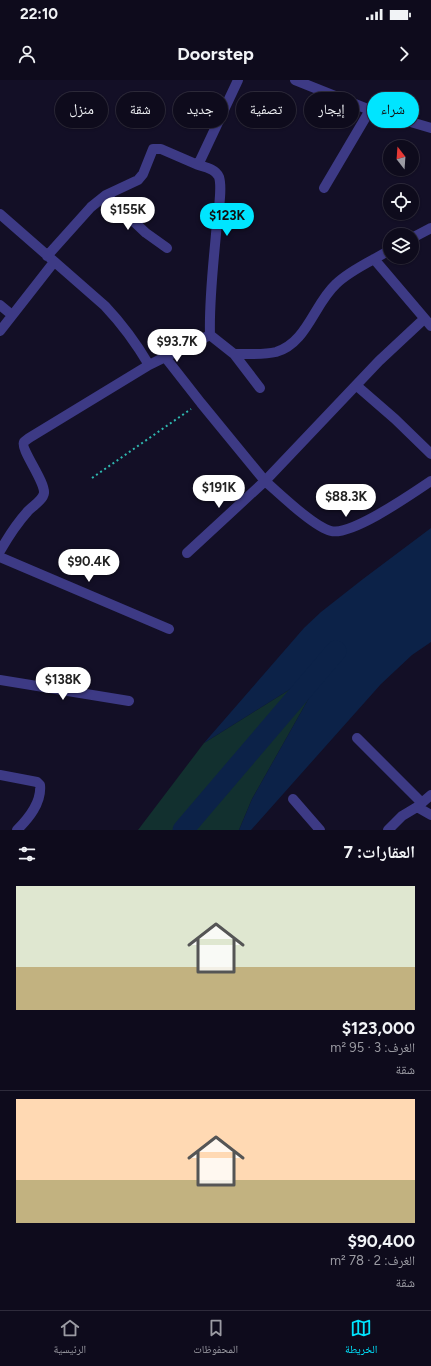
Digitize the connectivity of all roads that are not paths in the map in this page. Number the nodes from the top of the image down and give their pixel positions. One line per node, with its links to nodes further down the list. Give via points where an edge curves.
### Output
1 (238, 80): 7 (street)
2 (296, 80): 3 (street)
3 (367, 109)
4 (367, 115): 8 (street)
5 (419, 124): 6 (street)
6 (431, 128)
7 (198, 165): 9 (street, via 157,148 151,153 138,180); 21 (street, via 214,170 220,183 210,302)
8 (324, 188)
9 (106, 195): 13 (street, via 146,233); 15 (street, via 91,207)
10 (0, 214): 15 (street)
11 (431, 228): 12 (street)
12 (419, 234)
13 (167, 248)
14 (383, 254): 16 (street)
15 (51, 259): 18 (street); 24 (street, via 105,306 119,321)
16 (374, 259): 19 (street); 22 (street, via 336,284 303,332 289,346 276,352)
17 (0, 305): 18 (street)
18 (12, 315): 20 (street)
19 (428, 323): 25 (street, via 379,361)
20 (0, 331)
21 (210, 335): 22 (street); 23 (street)
22 (234, 354): 26 (street)
23 (166, 357): 24 (street); 29 (street)
24 (149, 364): 30 (street, via 24,442 44,494 18,522)
25 (357, 386): 27 (street); 29 (street)
26 (260, 388)
27 (431, 454)
28 (431, 480): 29 (street, via 405,499 342,532 326,530)
29 (265, 481): 31 (street)
30 (0, 551)
31 (187, 553)
32 (0, 557): 33 (street)
33 (169, 629)
34 (0, 680): 35 (street)
35 (129, 701)
36 (356, 738): 40 (street)
37 (0, 776): 42 (street, via 36,782 40,785 41,792 29,818)
38 (431, 795): 40 (street)
39 (293, 799): 43 (street)
40 (420, 805): 41 (street); 44 (street, via 402,816)
41 (431, 815)
42 (16, 830)
43 (320, 830)
44 (388, 830)

